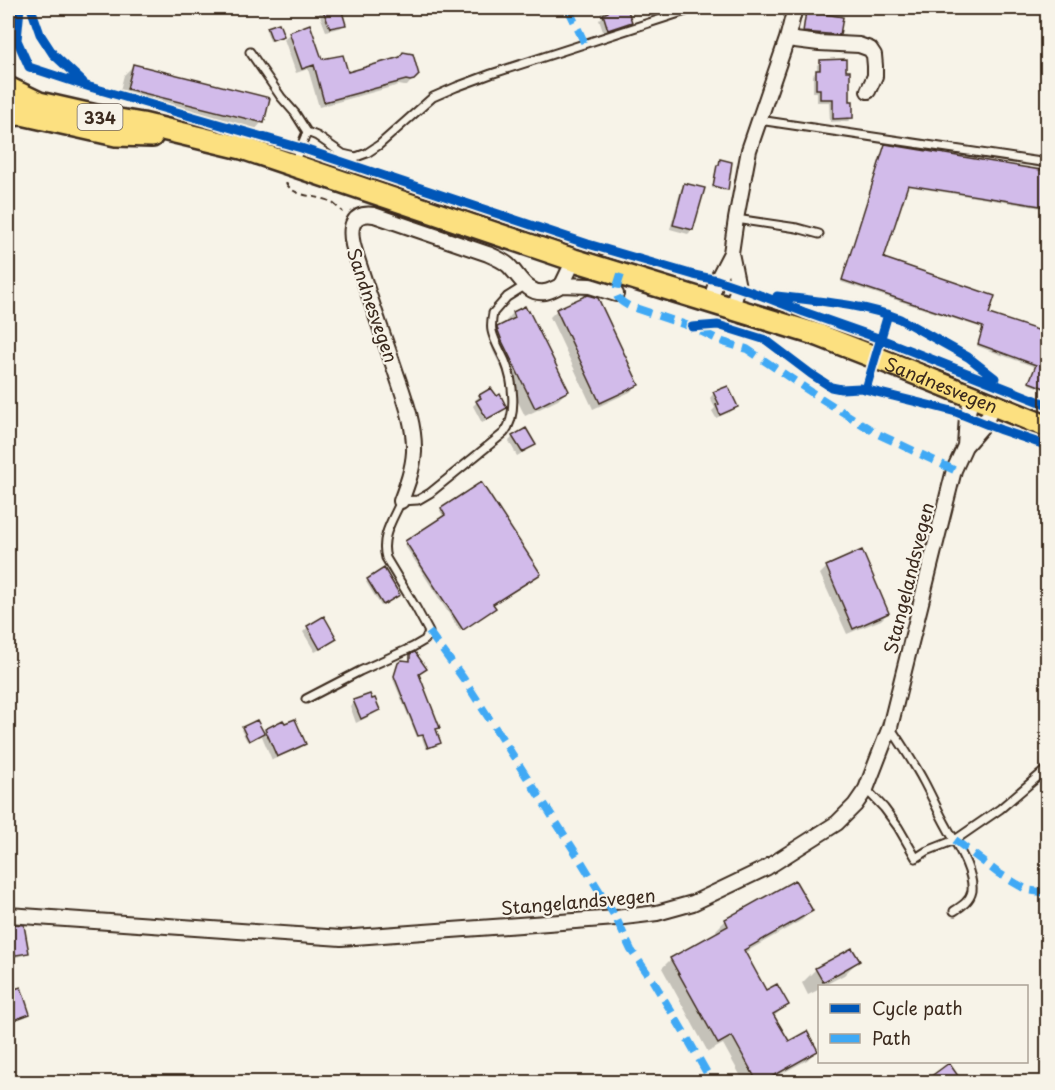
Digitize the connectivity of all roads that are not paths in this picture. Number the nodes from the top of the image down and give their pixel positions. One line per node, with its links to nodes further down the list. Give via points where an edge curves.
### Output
1 (695, 8): 9 (lane, via 441,94 379,145 356,157 343,154)
2 (795, 8): 3 (street)
3 (787, 39): 6 (street, via 870,49 875,76); 8 (street)
4 (250, 52): 9 (lane)
5 (8, 88): 10 (main road, Sandnesvegen / 334, via 39,103)
6 (868, 91)
7 (8, 115): 10 (main road, Sandnesvegen / 334, via 22,114 116,135)
8 (759, 120): 11 (lane); 13 (street)
9 (307, 132): 12 (lane)
10 (195, 137): 12 (main road, Sandnesvegen / 334)
11 (1047, 163)
12 (292, 165): 16 (main road, Sandnesvegen / 334)
13 (736, 219): 14 (lane); 15 (street)
14 (819, 234)
15 (731, 254): 20 (street); 21 (street, via 738,287)
16 (574, 260): 18 (street); 20 (main road, Sandnesvegen / 334)
17 (526, 285): 18 (street, via 544,292); 26 (lane, via 507,297 493,313 492,331 511,379 509,428 430,493 418,500); 26 (street, Sandnesvegen, via 510,266 488,254 374,215 356,220 351,229 352,245 413,428 413,460)
18 (562, 285): 19 (street, via 590,286)
19 (616, 294)
20 (710, 302): 21 (main road, Sandnesvegen / 334)
21 (732, 309): 22 (main road, Sandnesvegen / 334, via 818,335)
22 (972, 397): 23 (main road, Sandnesvegen / 334); 25 (street, Stangelandsvegen)
23 (993, 406): 24 (main road, Sandnesvegen / 334); 25 (street, Stangelandsvegen, via 986,423)
24 (1047, 428)
25 (965, 446): 28 (street, Stangelandsvegen, via 954,470)
26 (401, 501): 27 (lane, via 383,550 429,632 425,640 413,647)
27 (306, 699)
28 (890, 727): 30 (street, Stangelandsvegen); 31 (lane)
29 (1047, 768): 31 (lane, via 1000,809)
30 (866, 789): 31 (lane, via 898,827 916,858); 33 (street, Stangelandsvegen, via 837,823 766,868 693,903 657,913 341,938)
31 (955, 840): 32 (lane, via 972,881 972,893)
32 (954, 911)
33 (8, 915)

